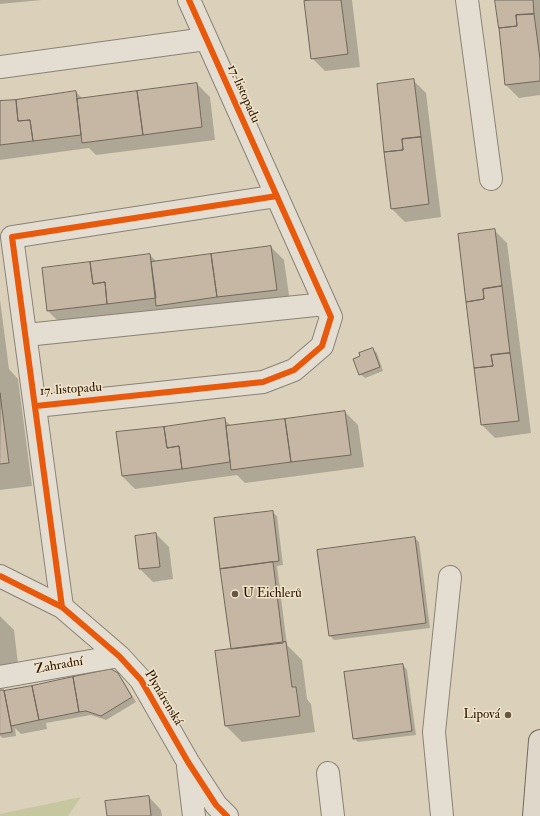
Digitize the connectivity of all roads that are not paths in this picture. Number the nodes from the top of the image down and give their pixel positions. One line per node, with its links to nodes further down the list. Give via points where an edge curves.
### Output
1 (189, 0): 3 (street, 17. listopadu)
2 (467, 0): 5 (street)
3 (206, 39): 4 (street); 6 (street, 17. listopadu)
4 (0, 67)
5 (491, 179)
6 (277, 196): 7 (street, 17. listopadu); 8 (street, 17. listopadu, via 12,237)
7 (325, 304): 8 (street); 9 (street, 17. listopadu, via 331,317 322,346 294,370 263,382)
8 (26, 335): 9 (street, 17. listopadu)
9 (36, 406): 12 (street)
10 (0, 576): 12 (street, Plynárenská)
11 (450, 577): 21 (street, via 434,732)
12 (62, 606): 13 (street, Plynárenská)
13 (119, 656): 14 (street, Zahradní); 16 (street, Plynárenská, via 141,680)
14 (0, 677)
15 (540, 742): 22 (main road)
16 (188, 762): 18 (street, Plynárenská); 19 (street, Plynárenská, via 216,805)
17 (328, 773): 20 (street)
18 (194, 816)
19 (227, 816)
20 (333, 816)
21 (442, 816)
22 (534, 816)

